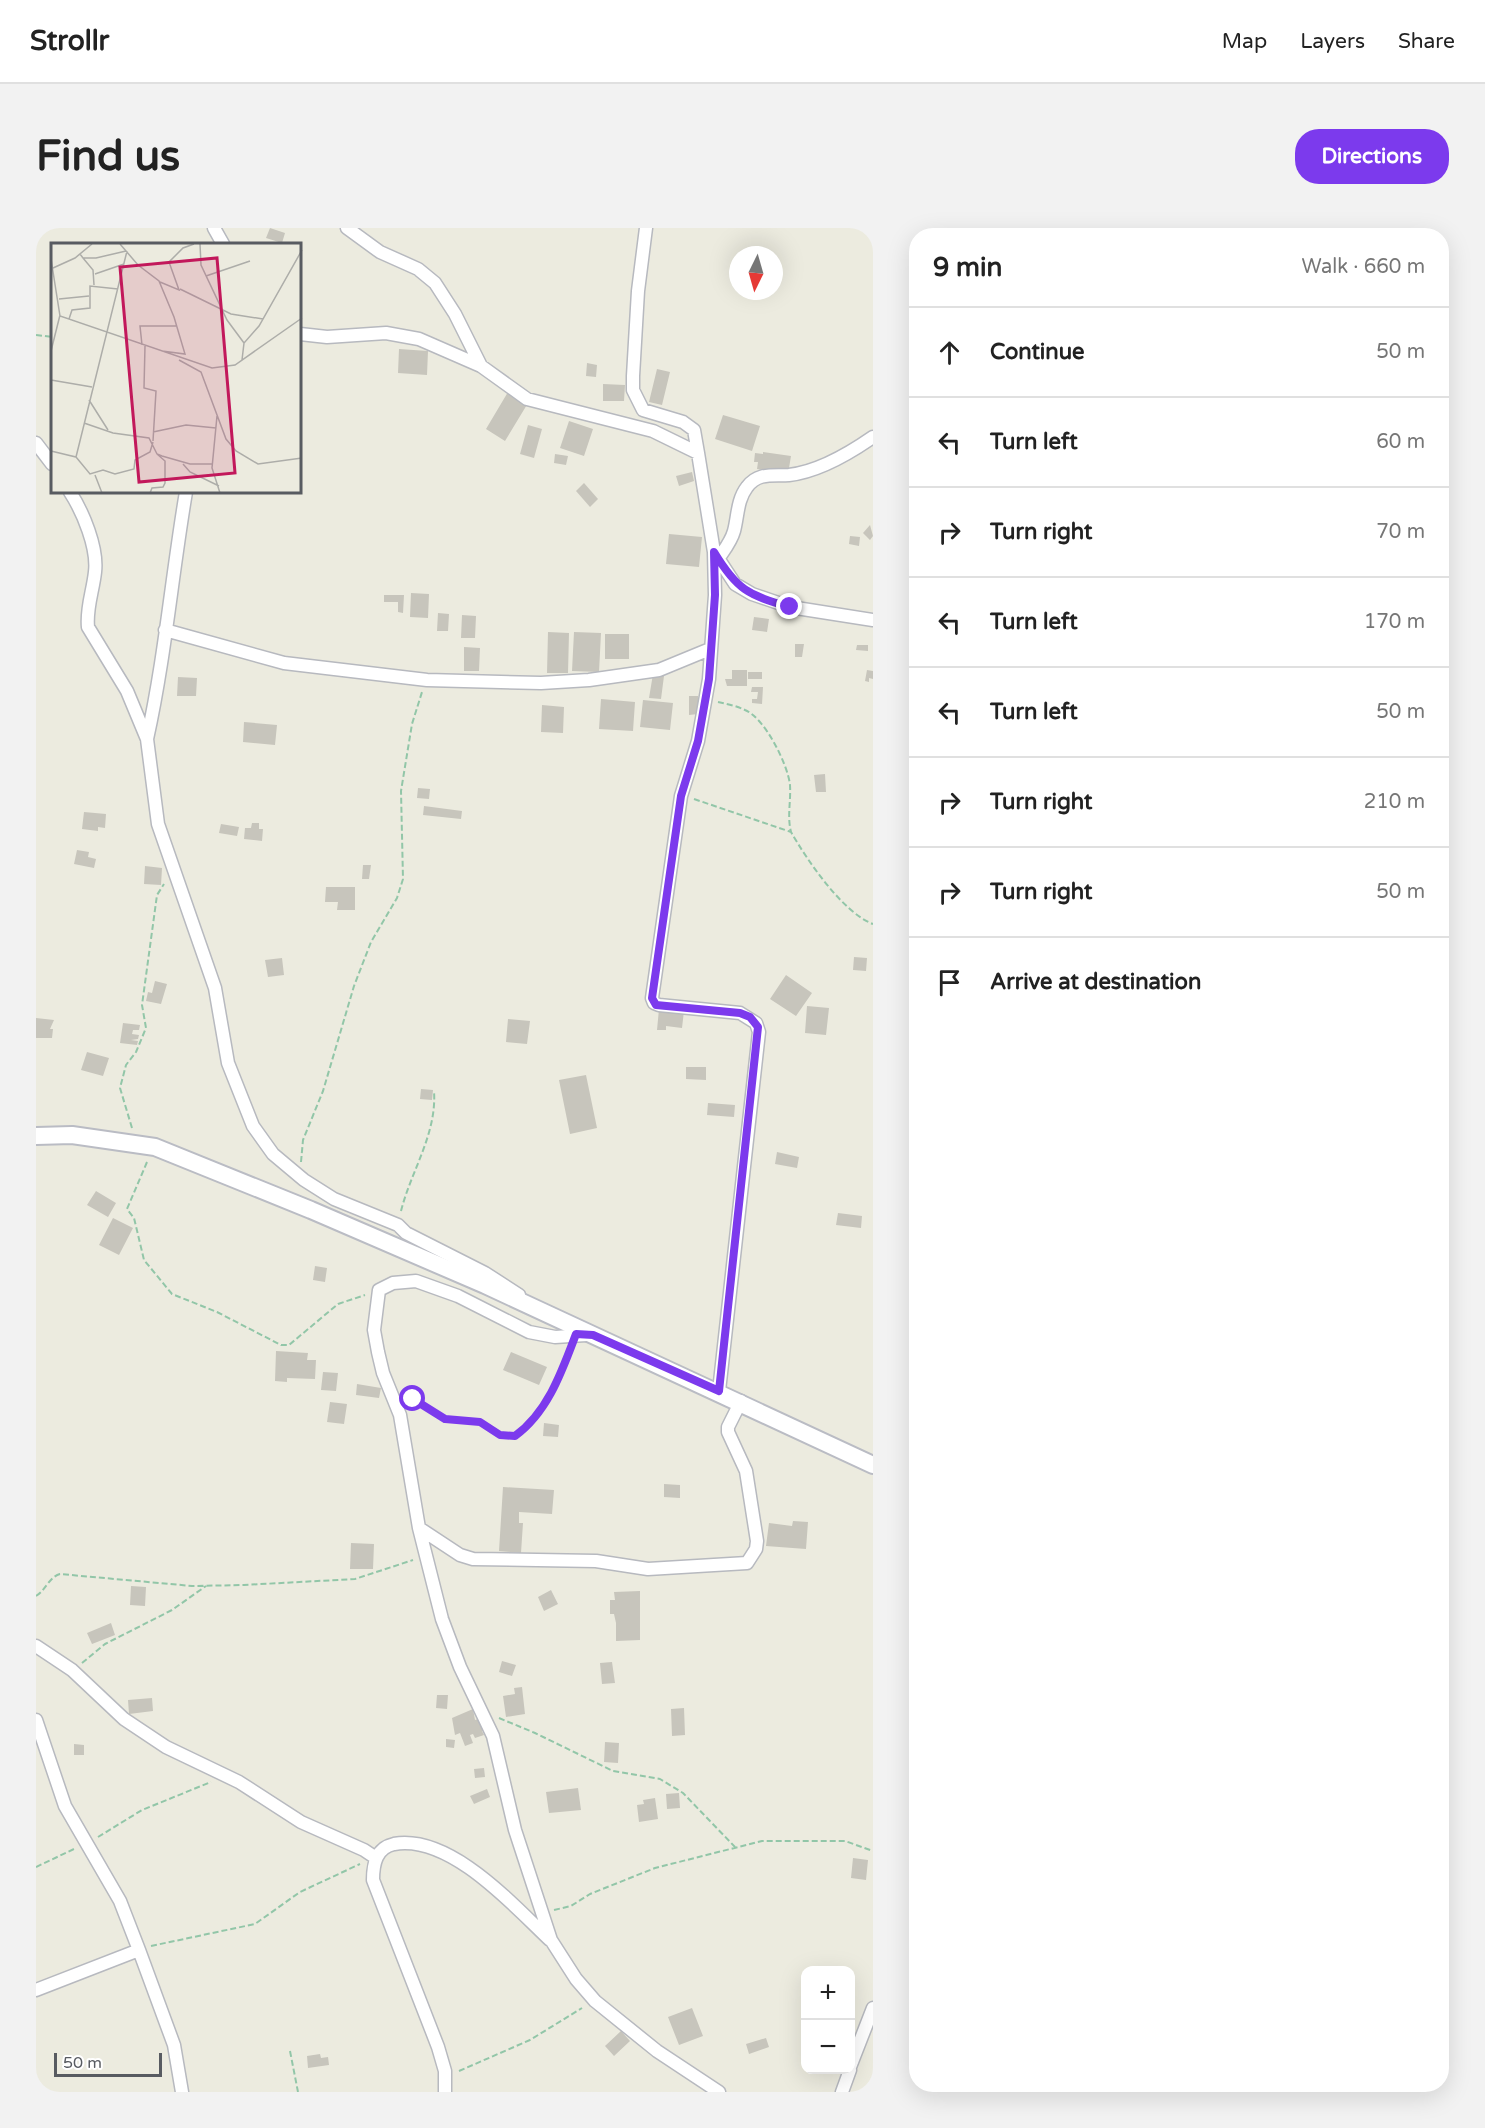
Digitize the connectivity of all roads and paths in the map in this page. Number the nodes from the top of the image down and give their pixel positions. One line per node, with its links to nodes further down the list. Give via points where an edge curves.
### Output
1 (214, 228): 4 (street)
2 (347, 228): 8 (street, via 435,283)
3 (646, 228): 11 (street, via 633,390 644,410 683,422 694,430)
4 (222, 243)
5 (302, 334): 8 (street, via 327,337 386,333 439,346)
6 (36, 335): 7 (path)
7 (51, 337)
8 (481, 366): 11 (street, via 527,399 653,431)
9 (873, 437): 15 (street, via 808,470 752,480 740,499 733,533)
10 (36, 443): 12 (street)
11 (698, 453): 15 (street)
12 (51, 464)
13 (71, 494): 21 (street, via 87,528 96,568 88,627 127,691)
14 (186, 494): 17 (street)
15 (716, 556): 16 (street, via 735,584 752,594 790,607); 18 (street)
16 (873, 620)
17 (165, 630): 19 (street, via 284,663); 21 (street)
18 (710, 649): 19 (street, via 659,670 590,680); 20 (street)
19 (427, 680): 30 (path, via 412,724 403,775 403,879 354,986 323,1091 303,1140)
20 (706, 700): 22 (street); 23 (path, via 747,710 778,750 790,786)
21 (147, 739): 24 (street, via 154,806)
22 (681, 796): 23 (path); 37 (street, via 653,1001 659,1005 740,1013 756,1023 759,1032)
23 (791, 832): 25 (path, via 846,905 860,919)
24 (167, 856): 28 (path, via 168,877 157,895 141,1005 146,1028 126,1065 120,1088); 30 (street, via 215,988 228,1063 245,1110 262,1142)
25 (873, 924)
26 (434, 1091): 31 (path, via 424,1151 406,1191)
27 (36, 1136): 28 (street, via 72,1135)
28 (134, 1142): 29 (street)
29 (155, 1147): 32 (path, via 126,1209 134,1218 144,1260 172,1294 281,1346 289,1345 338,1304); 33 (street)
30 (304, 1180): 31 (street, via 334,1199)
31 (398, 1226): 33 (street, via 485,1273)
32 (379, 1290): 34 (street, via 393,1283 416,1281 458,1296 529,1332 555,1337); 36 (street, via 374,1330)
33 (535, 1308): 35 (street)
34 (576, 1334): 35 (street); 36 (path, via 552,1393 533,1421 515,1436 500,1435 480,1422 445,1419)
35 (593, 1335): 37 (street)
36 (388, 1388): 40 (street, via 400,1414)
37 (719, 1391): 38 (street)
38 (741, 1401): 39 (street); 40 (street, via 728,1432 746,1471 750,1491 757,1541 747,1563 648,1569 596,1561 473,1559 459,1555)
39 (873, 1465)
40 (419, 1528): 41 (street)
41 (427, 1555): 42 (path, via 355,1578); 46 (street, via 442,1619)
42 (206, 1586): 43 (path, via 60,1574 53,1576); 45 (path, via 172,1610 105,1644)
43 (36, 1596)
44 (36, 1646): 45 (street)
45 (72, 1670): 48 (street, via 141,1731)
46 (482, 1712): 50 (path, via 613,1771 660,1779 683,1793); 54 (street, via 498,1755 515,1830)
47 (36, 1720): 49 (street, via 64,1806)
48 (225, 1775): 49 (path, via 142,1810); 52 (street, via 301,1822)
49 (86, 1845): 53 (path); 56 (street, via 120,1900)
50 (735, 1847): 51 (path, via 762,1841 833,1840); 54 (path, via 655,1868 590,1894 571,1906)
51 (873, 1851)
52 (373, 1856): 55 (street, via 402,1843 434,1848 490,1884); 56 (path, via 300,1892 255,1924); 63 (street, via 373,1880 427,2017)
53 (36, 1867)
54 (543, 1911): 55 (street)
55 (550, 1940): 58 (street)
56 (139, 1950): 57 (street); 64 (street, via 174,2045)
57 (36, 1990)
58 (595, 2001): 63 (path, via 530,2040); 67 (street, via 657,2051)
59 (873, 2008): 61 (street)
60 (290, 2051): 65 (path)
61 (855, 2055)
62 (848, 2074): 68 (street)
63 (445, 2076): 66 (street)
64 (182, 2092)
65 (298, 2092)
66 (445, 2092)
67 (719, 2092)
68 (842, 2092)

